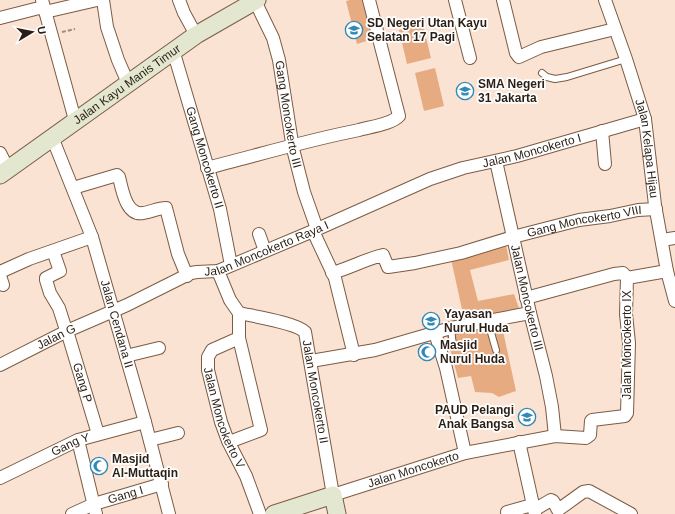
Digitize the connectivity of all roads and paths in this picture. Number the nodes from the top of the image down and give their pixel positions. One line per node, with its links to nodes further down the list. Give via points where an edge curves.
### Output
1 (97, 0): 9 (street)
2 (102, 0): 17 (street, via 107,27)
3 (179, 0): 12 (street)
4 (370, 0): 22 (street, via 399,116 396,120)
5 (455, 0): 14 (street)
6 (502, 0): 11 (street, via 519,57 541,47)
7 (605, 0): 11 (street, Jalan Kelapa Hijau)
8 (256, 1): 12 (street, Jalan Kayu Manis Timur); 22 (street, Gang Moncokerto III, via 273,38 279,60)
9 (43, 6): 10 (street); 19 (street)
10 (0, 18)
11 (615, 29): 15 (street, Jalan Kelapa Hijau)
12 (196, 35): 13 (street, Jalan Kayu Manis Timur)
13 (173, 50): 17 (street, Jalan Kayu Manis Timur); 26 (street, Gang Moncokerto II)
14 (470, 58)
15 (626, 59): 16 (lane, via 555,79); 18 (street, Jalan Kelapa Hijau)
16 (542, 73)
17 (128, 83): 19 (street, Jalan Kayu Manis Timur)
18 (646, 119): 20 (street, Jalan Moncokerto I); 29 (street, Jalan Kelapa Hijau)
19 (75, 120): 21 (street, Jalan Kayu Manis Timur)
20 (602, 132): 23 (street, Jalan Moncokerto I); 24 (street)
21 (52, 137): 25 (street, Jalan Kayu Manis Timur); 28 (street, Jalan Cendana II)
22 (292, 145): 26 (street); 30 (street, Gang Moncokerto III)
23 (496, 161): 27 (street, Jalan Moncokerto I, via 463,168); 33 (street, Jalan Moncokerto III)
24 (605, 164)
25 (3, 165)
26 (207, 168): 38 (street, Gang Moncokerto II, via 220,209)
27 (425, 182): 30 (street, Jalan Moncokerto Raya I)
28 (73, 188): 32 (street, Jalan Cendana II); 43 (street, via 117,175 124,194 137,214 166,208 178,254)
29 (656, 209): 33 (street, Gang Moncokerto VIII, via 579,220); 35 (street, Jalan Kelapa Hijau)
30 (315, 230): 37 (street, Jalan Moncokerto Raya I); 42 (street, Gang Moncokerto III)
31 (259, 234): 37 (street)
32 (92, 237): 36 (street); 47 (street, Jalan Cendana II)
33 (513, 237): 42 (street, Gang Moncokerto VIII, via 461,253 388,267 383,255); 45 (street, Jalan Moncokerto III)
34 (675, 238): 35 (street)
35 (662, 240): 40 (street, Jalan Kelapa Hijau)
36 (53, 251): 41 (street); 52 (street, Gang P, via 60,271 46,280)
37 (266, 251): 38 (street, Jalan Moncokerto Raya I)
38 (231, 265): 39 (street, Jalan Moncokerto Raya I)
39 (218, 271): 43 (street, Jalan Moncokerto Raya I, via 197,272); 48 (street, via 230,300)
40 (667, 271): 44 (street, Jalan Moncokerto IX); 46 (street, Jalan Kelapa Hijau)
41 (0, 272)
42 (332, 273): 58 (street, Gang Moncokerto III)
43 (187, 276): 47 (street, Jalan Moncokerto Raya I)
44 (626, 278): 45 (street, via 623,273 614,274); 65 (street, Jalan Moncokerto IX, via 629,343 626,415 592,420 590,435 586,438)
45 (526, 298): 49 (street, Jalan Moncokerto III)
46 (675, 301)
47 (113, 311): 52 (street, Jalan G); 59 (street, Jalan Cendana II)
48 (239, 313): 54 (street); 60 (street, Jalan Moncokerto II, via 302,328)
49 (530, 313): 50 (street); 65 (street, Jalan Moncokerto III, via 546,376)
50 (488, 322): 51 (street); 57 (lane)
51 (451, 328): 53 (street); 55 (lane)
52 (66, 329): 61 (street, Jalan G); 64 (street, Gang P)
53 (435, 333): 58 (street); 70 (street, via 446,368)
54 (239, 338): 68 (street, Jalan Moncokerto V, via 212,350 208,362 216,404); 68 (street, via 261,430)
55 (454, 346)
56 (159, 348): 59 (street)
57 (496, 350)
58 (354, 355): 60 (street)
59 (126, 356): 62 (street, Jalan Cendana II)
60 (311, 361): 73 (street, Jalan Moncokerto II)
61 (0, 365)
62 (146, 422): 64 (street, Gang Y); 67 (street, Jalan Cendana II)
63 (178, 433): 67 (street)
64 (98, 434): 66 (street, Gang Y)
65 (555, 436): 69 (street, Jalan Moncokerto)
66 (78, 440): 71 (street, Gang Y); 74 (street)
67 (150, 440): 72 (street, Jalan Cendana II)
68 (229, 442): 80 (street, Jalan Moncokerto V, via 246,476)
69 (519, 442): 70 (street, Jalan Moncokerto); 75 (street)
70 (465, 453): 73 (street, Jalan Moncokerto)
71 (0, 478)
72 (160, 485): 74 (street, Gang I); 79 (street, Jalan Cendana II)
73 (333, 495): 81 (street, Jalan Moncokerto); 82 (street)
74 (95, 509): 78 (street, Gang I)
75 (534, 510): 76 (street); 77 (street, via 550,500)
76 (506, 512)
77 (559, 512): 83 (street, via 583,492 589,491)
78 (72, 514)
79 (170, 514)
80 (260, 514)
81 (274, 514)
82 (337, 514)
83 (631, 514)

